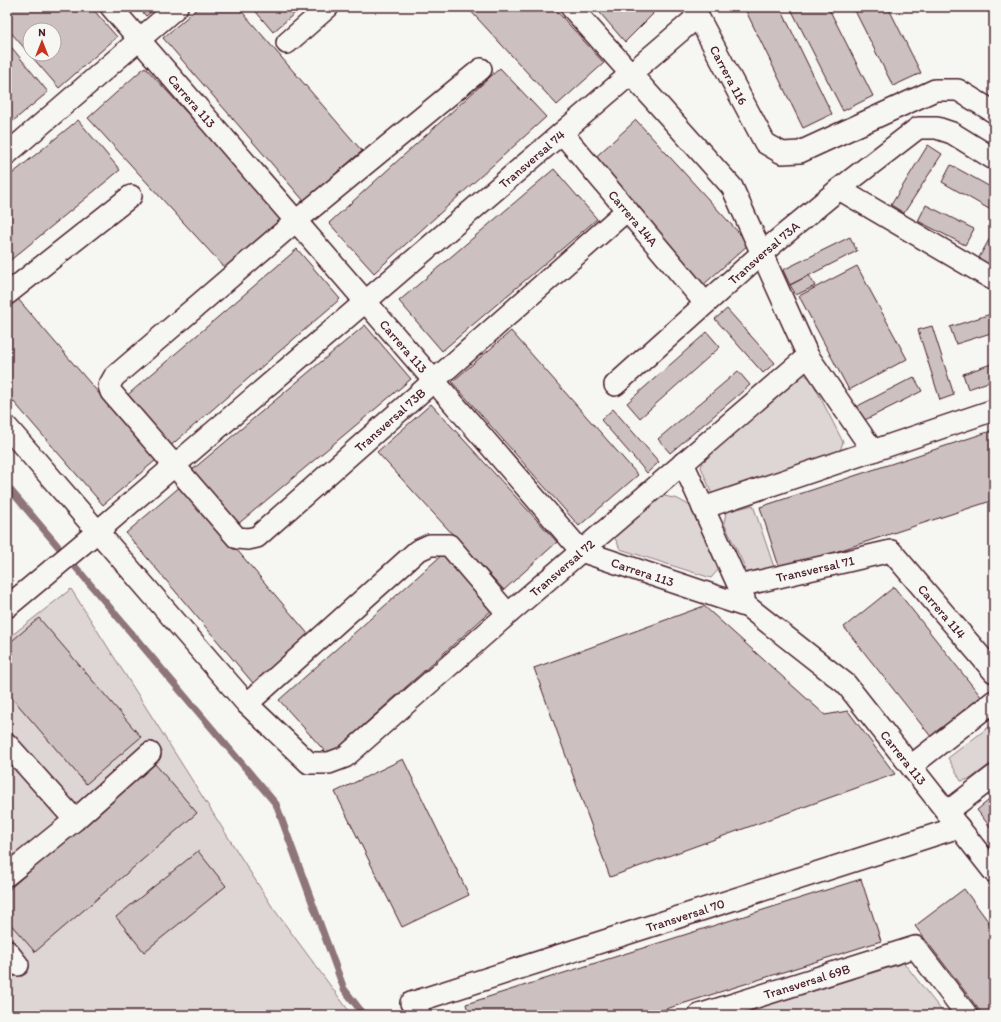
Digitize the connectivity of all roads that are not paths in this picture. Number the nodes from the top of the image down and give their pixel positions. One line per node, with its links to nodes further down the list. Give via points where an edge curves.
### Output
1 (111, 7): 6 (street, Carrera 113)
2 (177, 7): 6 (street)
3 (328, 7): 7 (street)
4 (571, 7): 9 (street)
5 (696, 12): 9 (street, Transversal 74); 10 (street, Carrera 116, via 765,143 782,153 800,152 935,90 958,90)
6 (139, 40): 12 (street); 17 (street, Carrera 113)
7 (287, 43)
8 (481, 69): 17 (street)
9 (631, 74): 11 (street, Transversal 74); 18 (street, via 732,187)
10 (994, 112)
11 (562, 133): 16 (street, Carrera 14A); 21 (street, Transversal 74, via 541,141)
12 (7, 154)
13 (994, 159): 14 (street, Transversal 73A, via 952,133 936,128 918,128)
14 (839, 189): 18 (street, Transversal 73A); 19 (street)
15 (131, 196): 20 (street)
16 (627, 210): 22 (street, Carrera 14A); 24 (street, Transversal 73B)
17 (296, 221): 21 (street, Carrera 113); 30 (street, via 114,378 109,386 111,392)
18 (762, 253): 22 (street, Transversal 73A); 23 (street)
19 (994, 280)
20 (7, 294)
21 (365, 302): 24 (street, Carrera 113); 30 (street, Transversal 74)
22 (705, 303): 25 (street, Transversal 73A)
23 (808, 356): 28 (street); 29 (street, Transversal 72)
24 (434, 381): 30 (street, Transversal 73B, via 257,537 237,538); 33 (street, Carrera 113)
25 (615, 385)
26 (994, 410): 28 (street)
27 (7, 427): 32 (street)
28 (873, 450): 31 (street)
29 (683, 463): 31 (street, Carrera 113); 33 (street, Transversal 72)
30 (174, 465): 32 (street, Transversal 74)
31 (703, 508): 35 (street, Carrera 113)
32 (93, 535): 36 (street, Transversal 74); 41 (street)
33 (581, 551): 37 (street, Carrera 113); 38 (street, Transversal 72)
34 (891, 551): 35 (street, Transversal 71); 39 (street, Carrera 114)
35 (739, 586): 37 (street, Carrera 113)
36 (10, 598)
37 (748, 608): 44 (street, Carrera 113, via 846,684)
38 (508, 614): 41 (street, Transversal 72, via 345,757 329,763 309,763); 41 (street, via 449,545 430,545 417,551)
39 (994, 672)
40 (994, 701): 44 (street)
41 (247, 704)
42 (8, 747): 47 (street)
43 (150, 753): 47 (street)
44 (911, 766): 46 (street, Carrera 113)
45 (994, 776): 46 (street, Transversal 70)
46 (953, 819): 48 (street, Carrera 113); 50 (street, Transversal 70)
47 (75, 820): 49 (street)
48 (994, 872)
49 (7, 874)
50 (415, 1009)
51 (699, 1015): 52 (street, Transversal 69B, via 915,947)
52 (966, 1015)

